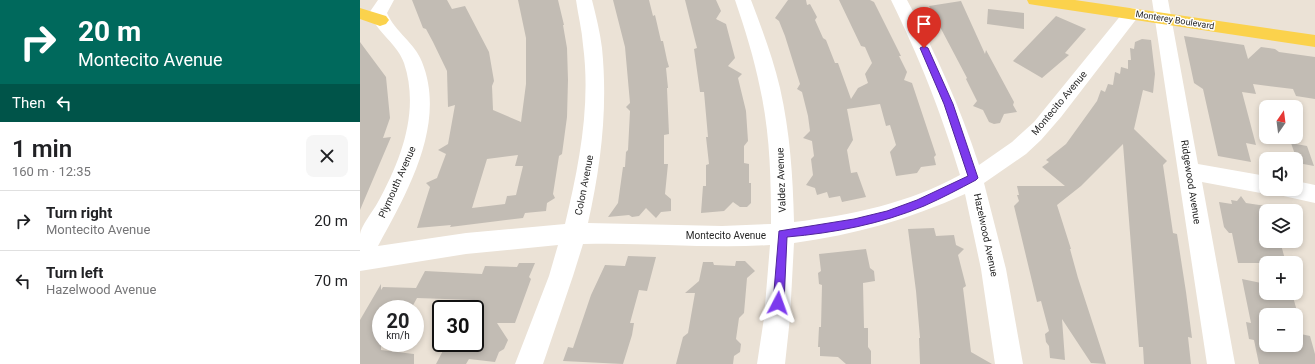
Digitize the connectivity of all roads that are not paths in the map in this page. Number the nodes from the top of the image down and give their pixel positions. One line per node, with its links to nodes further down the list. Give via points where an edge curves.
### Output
1 (386, 0): 10 (street, via 378,13)
2 (584, 0): 18 (street, Colon Avenue, via 595,60 596,108 589,164)
3 (743, 0): 19 (street, Valdez Avenue, via 761,46 776,114 782,169)
4 (899, 0): 14 (street, Hazelwood Avenue, via 924,48 948,104)
5 (1035, 0): 9 (main road, Monterey Boulevard)
6 (1111, 0): 7 (main road, Monterey Boulevard)
7 (1162, 8): 9 (main road, Monterey Boulevard); 11 (main road, Monterey Boulevard); 12 (main road, Monterey Boulevard); 13 (street, Ridgewood Avenue)
8 (360, 13): 10 (main road)
9 (1132, 13): 14 (street, Montecito Avenue, via 1036,132 1018,148)
10 (380, 20): 20 (street, Plymouth Avenue, via 403,46 412,62 418,80 419,120 414,144 404,170)
11 (1315, 28)
12 (1315, 41)
13 (1189, 171): 15 (street); 25 (street, Ridgewood Avenue)
14 (973, 178): 19 (street, Montecito Avenue, via 920,203 887,215 854,224); 24 (street, Hazelwood Avenue, via 994,271)
15 (1259, 184)
16 (1303, 192): 17 (street)
17 (1315, 194)
18 (574, 234): 19 (street, Montecito Avenue); 21 (street, Montecito Avenue, via 465,243); 22 (street, Colon Avenue)
19 (783, 234): 23 (street, Valdez Avenue)
20 (360, 255)
21 (360, 260)
22 (529, 364)
23 (771, 364)
24 (1010, 364)
25 (1221, 364)

